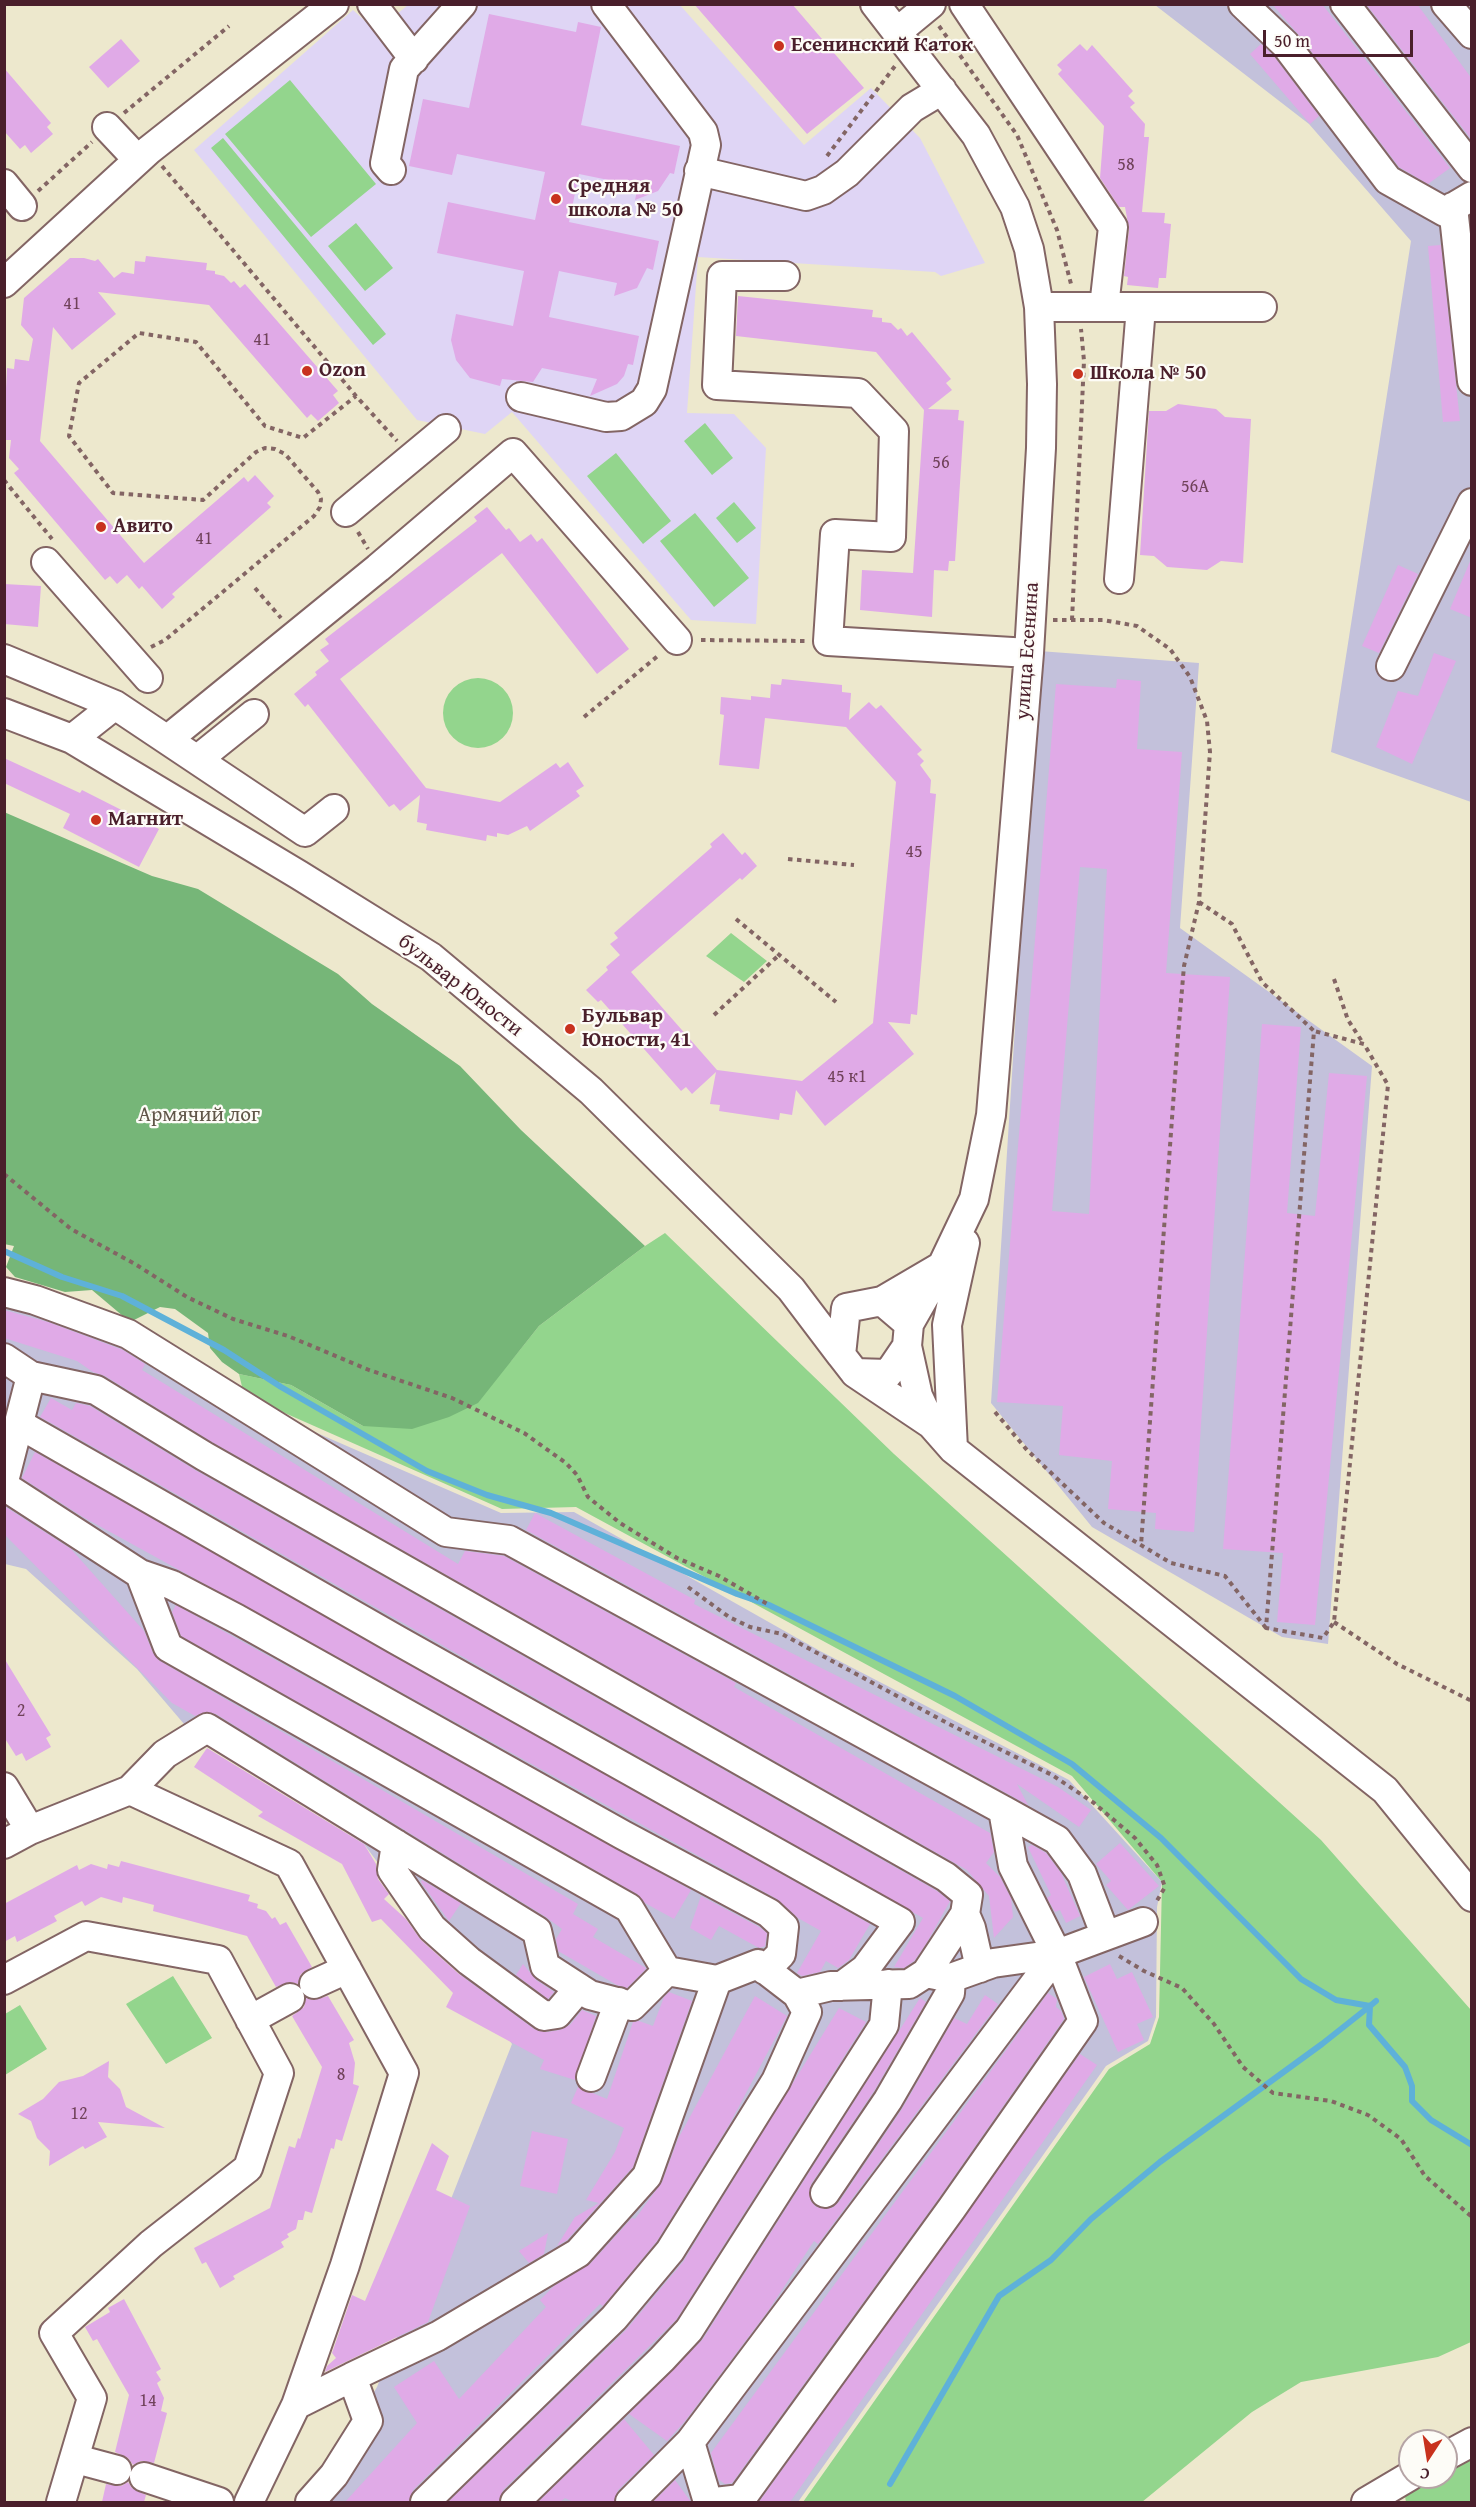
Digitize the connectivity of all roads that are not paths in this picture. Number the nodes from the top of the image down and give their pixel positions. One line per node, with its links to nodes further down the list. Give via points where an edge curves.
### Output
1 (334, 4): 16 (street)
2 (372, 4): 13 (street)
3 (462, 4): 13 (street)
4 (606, 4): 19 (street, via 703,132 706,145)
5 (875, 4): 11 (street, улица Есенина)
6 (932, 4): 11 (street)
7 (964, 4): 26 (street, via 1113,227)
8 (1243, 4): 21 (street, via 1286,44 1388,180 1445,212)
9 (1345, 4): 17 (street)
10 (1446, 4): 12 (street)
11 (897, 32): 14 (street, улица Есенина)
12 (1472, 34)
13 (414, 59): 18 (street, via 404,69 385,163)
14 (942, 90): 19 (street, via 912,108 847,173 824,190 806,196); 25 (street, улица Есенина, via 976,135 1016,207)
15 (107, 127): 16 (street)
16 (143, 155): 24 (street)
17 (1472, 168)
18 (390, 170)
19 (699, 171): 30 (street, via 652,389 644,402 621,416 606,417)
20 (4, 184): 22 (street)
21 (1462, 201): 29 (street)
22 (22, 206)
23 (785, 276): 37 (street, via 722,276 717,385 858,393 894,431 891,537 835,534 828,641)
24 (4, 283)
25 (1040, 307): 26 (street); 37 (street, улица Есенина, via 1041,448)
26 (1104, 307): 27 (street)
27 (1141, 307): 28 (street); 35 (street)
28 (1262, 307)
29 (1472, 381)
30 (522, 397)
31 (446, 429): 33 (street)
32 (1472, 503): 39 (street)
33 (346, 512)
34 (50, 552): 40 (street)
35 (1119, 579)
36 (677, 640): 45 (street, via 513,453)
37 (1029, 653): 48 (street, улица Есенина, via 991,1115)
38 (4, 659): 41 (street)
39 (1391, 666)
40 (148, 678)
41 (115, 705): 44 (street); 45 (street)
42 (4, 712): 44 (street, бульвар Юности)
43 (254, 714): 46 (street)
44 (72, 739): 50 (street, бульвар Юности, via 431,957 591,1091)
45 (168, 739): 46 (street)
46 (198, 759): 47 (street, via 304,832)
47 (334, 809)
48 (974, 1199): 49 (street, улица Есенина); 60 (street, via 947,1325)
49 (942, 1266): 52 (street); 54 (street, улица Есенина)
50 (790, 1289): 53 (street); 56 (street, бульвар Юности)
51 (4, 1292): 66 (street, via 128,1334 446,1532 509,1540)
52 (882, 1301): 53 (street); 54 (street)
53 (846, 1308): 56 (street)
54 (908, 1335): 56 (street, улица Есенина, via 888,1374); 59 (street, via 918,1396)
55 (4, 1358): 57 (street)
56 (848, 1364): 59 (street, бульвар Юности)
57 (31, 1376): 58 (street); 71 (street, via 96,1390 214,1461 946,1876 968,1895)
58 (19, 1424): 61 (street); 84 (street, via 900,1922 865,1969)
59 (931, 1425): 60 (street)
60 (953, 1449): 70 (street, via 1385,1790)
61 (4, 1481)
62 (4, 1486): 63 (street)
63 (140, 1574): 77 (street, via 172,1585 228,1614 770,1913 784,1927 781,1954); 78 (street, via 168,1647 629,1908)
64 (4, 1787): 67 (street)
65 (130, 1790): 67 (street); 69 (street, via 165,1754 207,1728); 76 (street, via 289,1864)
66 (1003, 1810): 73 (street, via 1057,1840 1082,1874); 74 (street, via 1013,1866)
67 (30, 1830): 68 (street)
68 (4, 1844)
69 (396, 1844): 85 (street, via 537,1931 544,1966); 85 (street, via 392,1870 432,1928 469,1961 544,2016 557,2014)
70 (1472, 1897)
71 (964, 1914): 75 (street); 79 (street)
72 (1143, 1922): 73 (street)
73 (1105, 1934): 74 (street)
74 (1057, 1954): 75 (street); 94 (street); 109 (street, via 1083,2021 741,2499)
75 (980, 1968): 79 (street)
76 (347, 1969): 82 (street); 93 (street, via 404,2073 345,2265)
77 (765, 1970): 81 (street, via 758,1964); 86 (street)
78 (667, 1971): 81 (street); 88 (street, via 632,2006)
79 (938, 1975): 83 (street, via 909,1984); 91 (street, via 950,1993 888,2100)
80 (4, 1980): 89 (street, via 86,1936 218,1960)
81 (717, 1980): 92 (street, via 647,2176 578,2253 438,2336)
82 (314, 1984)
83 (888, 1984): 84 (street); 106 (street, via 884,2025 689,2330)
84 (842, 1986): 86 (street)
85 (579, 1988): 88 (street)
86 (797, 1994): 105 (street, via 807,2012 776,2081 670,2250 614,2318)
87 (290, 1998): 89 (street)
88 (619, 2002): 90 (street)
89 (250, 2020): 97 (street, via 279,2073 248,2168 151,2244 54,2333 92,2398)
90 (591, 2077)
91 (825, 2193)
92 (352, 2377): 93 (street); 104 (street, via 368,2421 334,2475)
93 (296, 2406): 103 (street)
94 (690, 2442): 107 (street); 108 (street)
95 (1472, 2442): 96 (street)
96 (1458, 2450)
97 (75, 2459): 98 (street); 101 (street)
98 (117, 2470)
99 (144, 2477): 102 (street)
100 (1398, 2483): 110 (street)
101 (61, 2502)
102 (219, 2502)
103 (249, 2502)
104 (310, 2502)
105 (425, 2502)
106 (515, 2502)
107 (630, 2502)
108 (708, 2502)
109 (715, 2502)
110 (1366, 2502)

